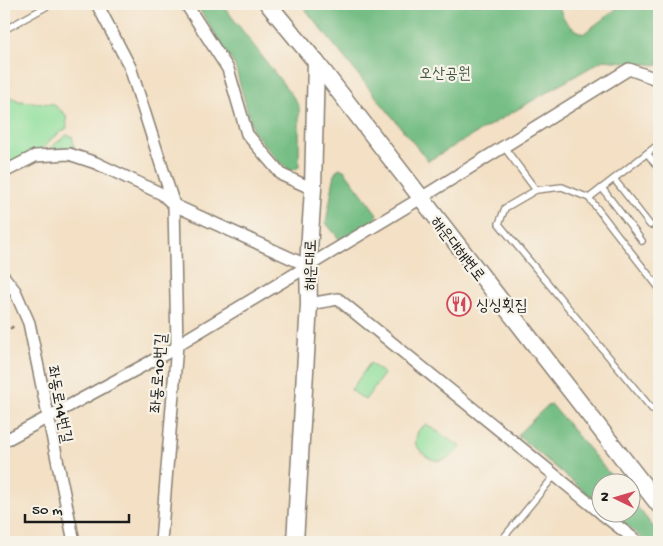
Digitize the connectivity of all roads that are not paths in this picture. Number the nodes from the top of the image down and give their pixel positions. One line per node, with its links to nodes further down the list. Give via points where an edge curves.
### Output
1 (51, 4): 5 (lane)
2 (97, 4): 19 (street, 좌동로10번길, via 130,67)
3 (186, 4): 15 (street, via 228,69 247,134 282,175)
4 (268, 4): 6 (main road)
5 (4, 30)
6 (316, 62): 15 (main road, 해운대로); 17 (main road, 해운대해변로)
7 (659, 80): 9 (street, via 629,69)
8 (659, 144): 10 (lane)
9 (504, 147): 16 (lane); 17 (street)
10 (647, 153): 11 (lane); 13 (lane)
11 (659, 169)
12 (4, 172): 19 (street, via 35,156 70,154 96,162 162,194)
13 (614, 179): 14 (lane); 20 (lane)
14 (602, 188): 18 (lane); 21 (lane)
15 (313, 189): 22 (main road, 해운대로)
16 (536, 190): 18 (lane, via 562,186); 27 (lane, via 505,208 499,224 652,409)
17 (420, 198): 22 (street); 31 (main road, 해운대해변로)
18 (589, 198): 24 (lane)
19 (174, 205): 22 (street); 26 (street, 좌동로10번길)
20 (650, 225)
21 (642, 241)
22 (308, 266): 25 (main road, 해운대로); 26 (street)
23 (4, 276): 28 (street, 좌동로14번길, via 26,316)
24 (659, 288)
25 (309, 304): 30 (street, via 338,299); 36 (main road, 해운대로)
26 (177, 346): 28 (street); 35 (street, 좌동로10번길)
27 (659, 409)
28 (47, 418): 29 (street); 34 (street, 좌동로14번길)
29 (4, 441)
30 (555, 475): 32 (street); 37 (lane)
31 (656, 493)
32 (590, 503)
33 (616, 524): 38 (street)
34 (74, 542)
35 (161, 542)
36 (295, 542)
37 (500, 542)
38 (638, 542)

